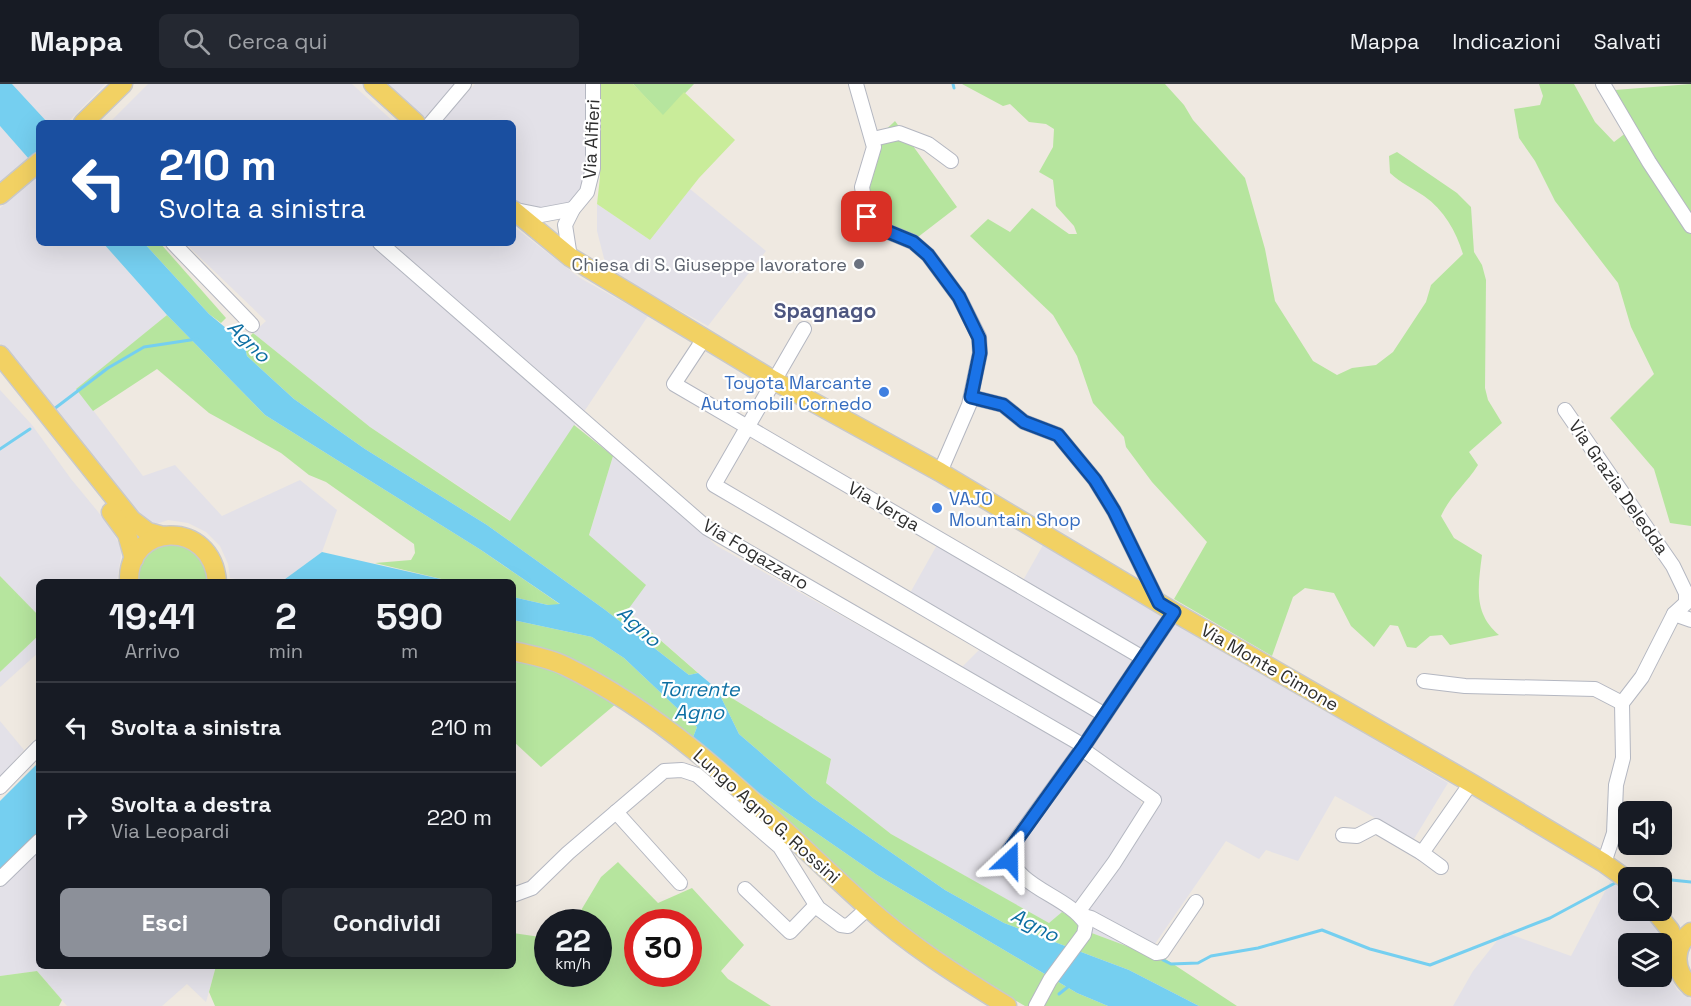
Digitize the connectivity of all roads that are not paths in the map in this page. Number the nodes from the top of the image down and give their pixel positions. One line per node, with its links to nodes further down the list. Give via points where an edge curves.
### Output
1 (123, 84): 7 (main road)
2 (373, 84): 8 (main road)
3 (464, 84): 9 (street)
4 (593, 84): 14 (street, Via Alfieri, via 593,168 587,192)
5 (856, 84): 10 (street)
6 (1603, 84): 19 (street)
7 (86, 120)
8 (413, 120)
9 (434, 120)
10 (873, 139): 11 (street, via 899,133 928,144); 30 (street, via 862,187 867,217 884,230 913,242 928,255 959,297 979,338 980,353)
11 (951, 161)
12 (36, 164): 13 (main road)
13 (0, 195)
14 (573, 209): 17 (street); 18 (street, Via Alfieri)
15 (516, 210): 17 (street)
16 (516, 212): 20 (main road, Via Monte Cimone)
17 (548, 214): 20 (street)
18 (565, 225): 20 (street); 23 (street)
19 (1691, 226)
20 (543, 236): 23 (main road, Via Monte Cimone)
21 (176, 246): 24 (street)
22 (383, 246): 46 (street, Via Fogazzaro, via 707,528)
23 (570, 257): 26 (main road, Via Monte Cimone)
24 (252, 325)
25 (804, 329): 29 (street)
26 (705, 337): 29 (main road, Via Monte Cimone); 32 (street, Via Verga, via 674,384)
27 (0, 355): 34 (main road, via 132,520 148,532)
28 (0, 372): 35 (main road, via 123,527)
29 (773, 380): 32 (street); 33 (main road, Via Monte Cimone)
30 (971, 397): 33 (street); 38 (street, via 1003,405 1024,422 1058,435 1095,480)
31 (1565, 410): 39 (street, Via Grazia Deledda, via 1673,566 1686,593 1686,603)
32 (747, 426): 42 (street, Via Verga); 45 (street, Via Fogazzaro, via 714,485)
33 (940, 472): 38 (main road, Via Monte Cimone)
34 (163, 536): 35 (main road, via 141,548); 36 (main road, via 175,535 196,542 205,549)
35 (134, 559): 37 (main road)
36 (220, 578)
37 (130, 579)
38 (1166, 608): 42 (street); 48 (main road, Via Monte Cimone)
39 (1674, 614): 40 (street); 44 (street, Via Grazia Deledda, via 1642,677)
40 (1691, 620)
41 (516, 652): 63 (main road, Lungo Agno G. Rossini, via 563,665 613,692 655,722 692,749)
42 (1143, 657): 45 (street)
43 (1424, 681): 44 (street, via 1465,686 1595,689)
44 (1622, 703): 54 (street, via 1623,758 1616,785 1614,833)
45 (1105, 715): 46 (street)
46 (1083, 748): 65 (street, Via Fogazzaro, via 1154,800); 65 (street, via 1008,852 1017,873)
47 (36, 750): 49 (street)
48 (1471, 783): 53 (street); 54 (main road, Via Monte Cimone)
49 (0, 787)
50 (616, 812): 58 (street); 60 (street, via 532,888); 62 (street, via 664,771 682,770 698,775 780,847)
51 (1343, 835): 53 (street, via 1357,836 1376,826)
52 (36, 844): 57 (street)
53 (1422, 853): 55 (street)
54 (1604, 863): 56 (main road, Via Monte Cimone)
55 (1441, 867)
56 (1618, 873)
57 (0, 879)
58 (680, 883)
59 (745, 889): 62 (street, via 790,932)
60 (516, 894)
61 (1196, 902): 65 (street, via 1162,952 1156,953)
62 (816, 905): 63 (street, via 848,926)
63 (868, 908): 71 (main road, Lungo Agno G. Rossini, via 931,957)
64 (1672, 913): 67 (main road)
65 (1079, 914): 72 (street, via 1086,924 1084,934)
66 (1663, 921): 69 (main road)
67 (1691, 925)
68 (1691, 932): 69 (main road)
69 (1678, 952): 70 (main road, via 1679,971)
70 (1691, 987)
71 (1007, 1006)
72 (1036, 1006)

